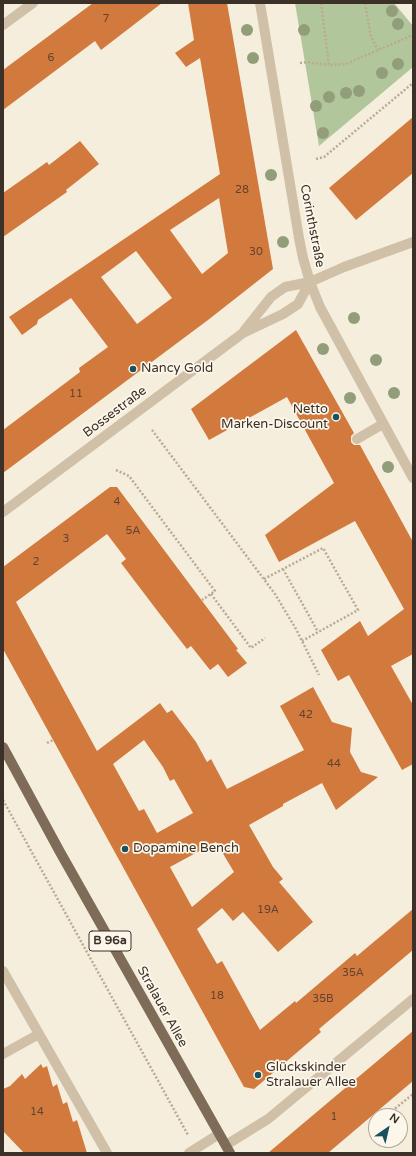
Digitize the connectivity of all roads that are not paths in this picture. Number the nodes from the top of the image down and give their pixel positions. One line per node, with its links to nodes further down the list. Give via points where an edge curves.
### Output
1 (33, 3): 3 (street)
2 (260, 3): 5 (street, Corinthstraße, via 300,244)
3 (3, 25)
4 (413, 242): 5 (street, Bossestraße)
5 (310, 282): 6 (street, Bossestraße, via 298,304); 6 (street, Bossestraße, via 285,287 271,297); 7 (street, Corinthstraße, via 320,307)
6 (243, 333): 10 (street, Bossestraße)
7 (383, 424): 8 (street); 9 (street, Corinthstraße)
8 (357, 439)
9 (413, 478)
10 (3, 512)
11 (3, 747): 16 (main road, Stralauer Allee / B 96a)
12 (3, 971): 14 (street)
13 (413, 999): 17 (street)
14 (39, 1034): 15 (street); 19 (street)
15 (3, 1054)
16 (219, 1134): 17 (main road, Stralauer Allee / B 96a); 18 (street)
17 (228, 1149)
18 (192, 1151)
19 (107, 1153)

